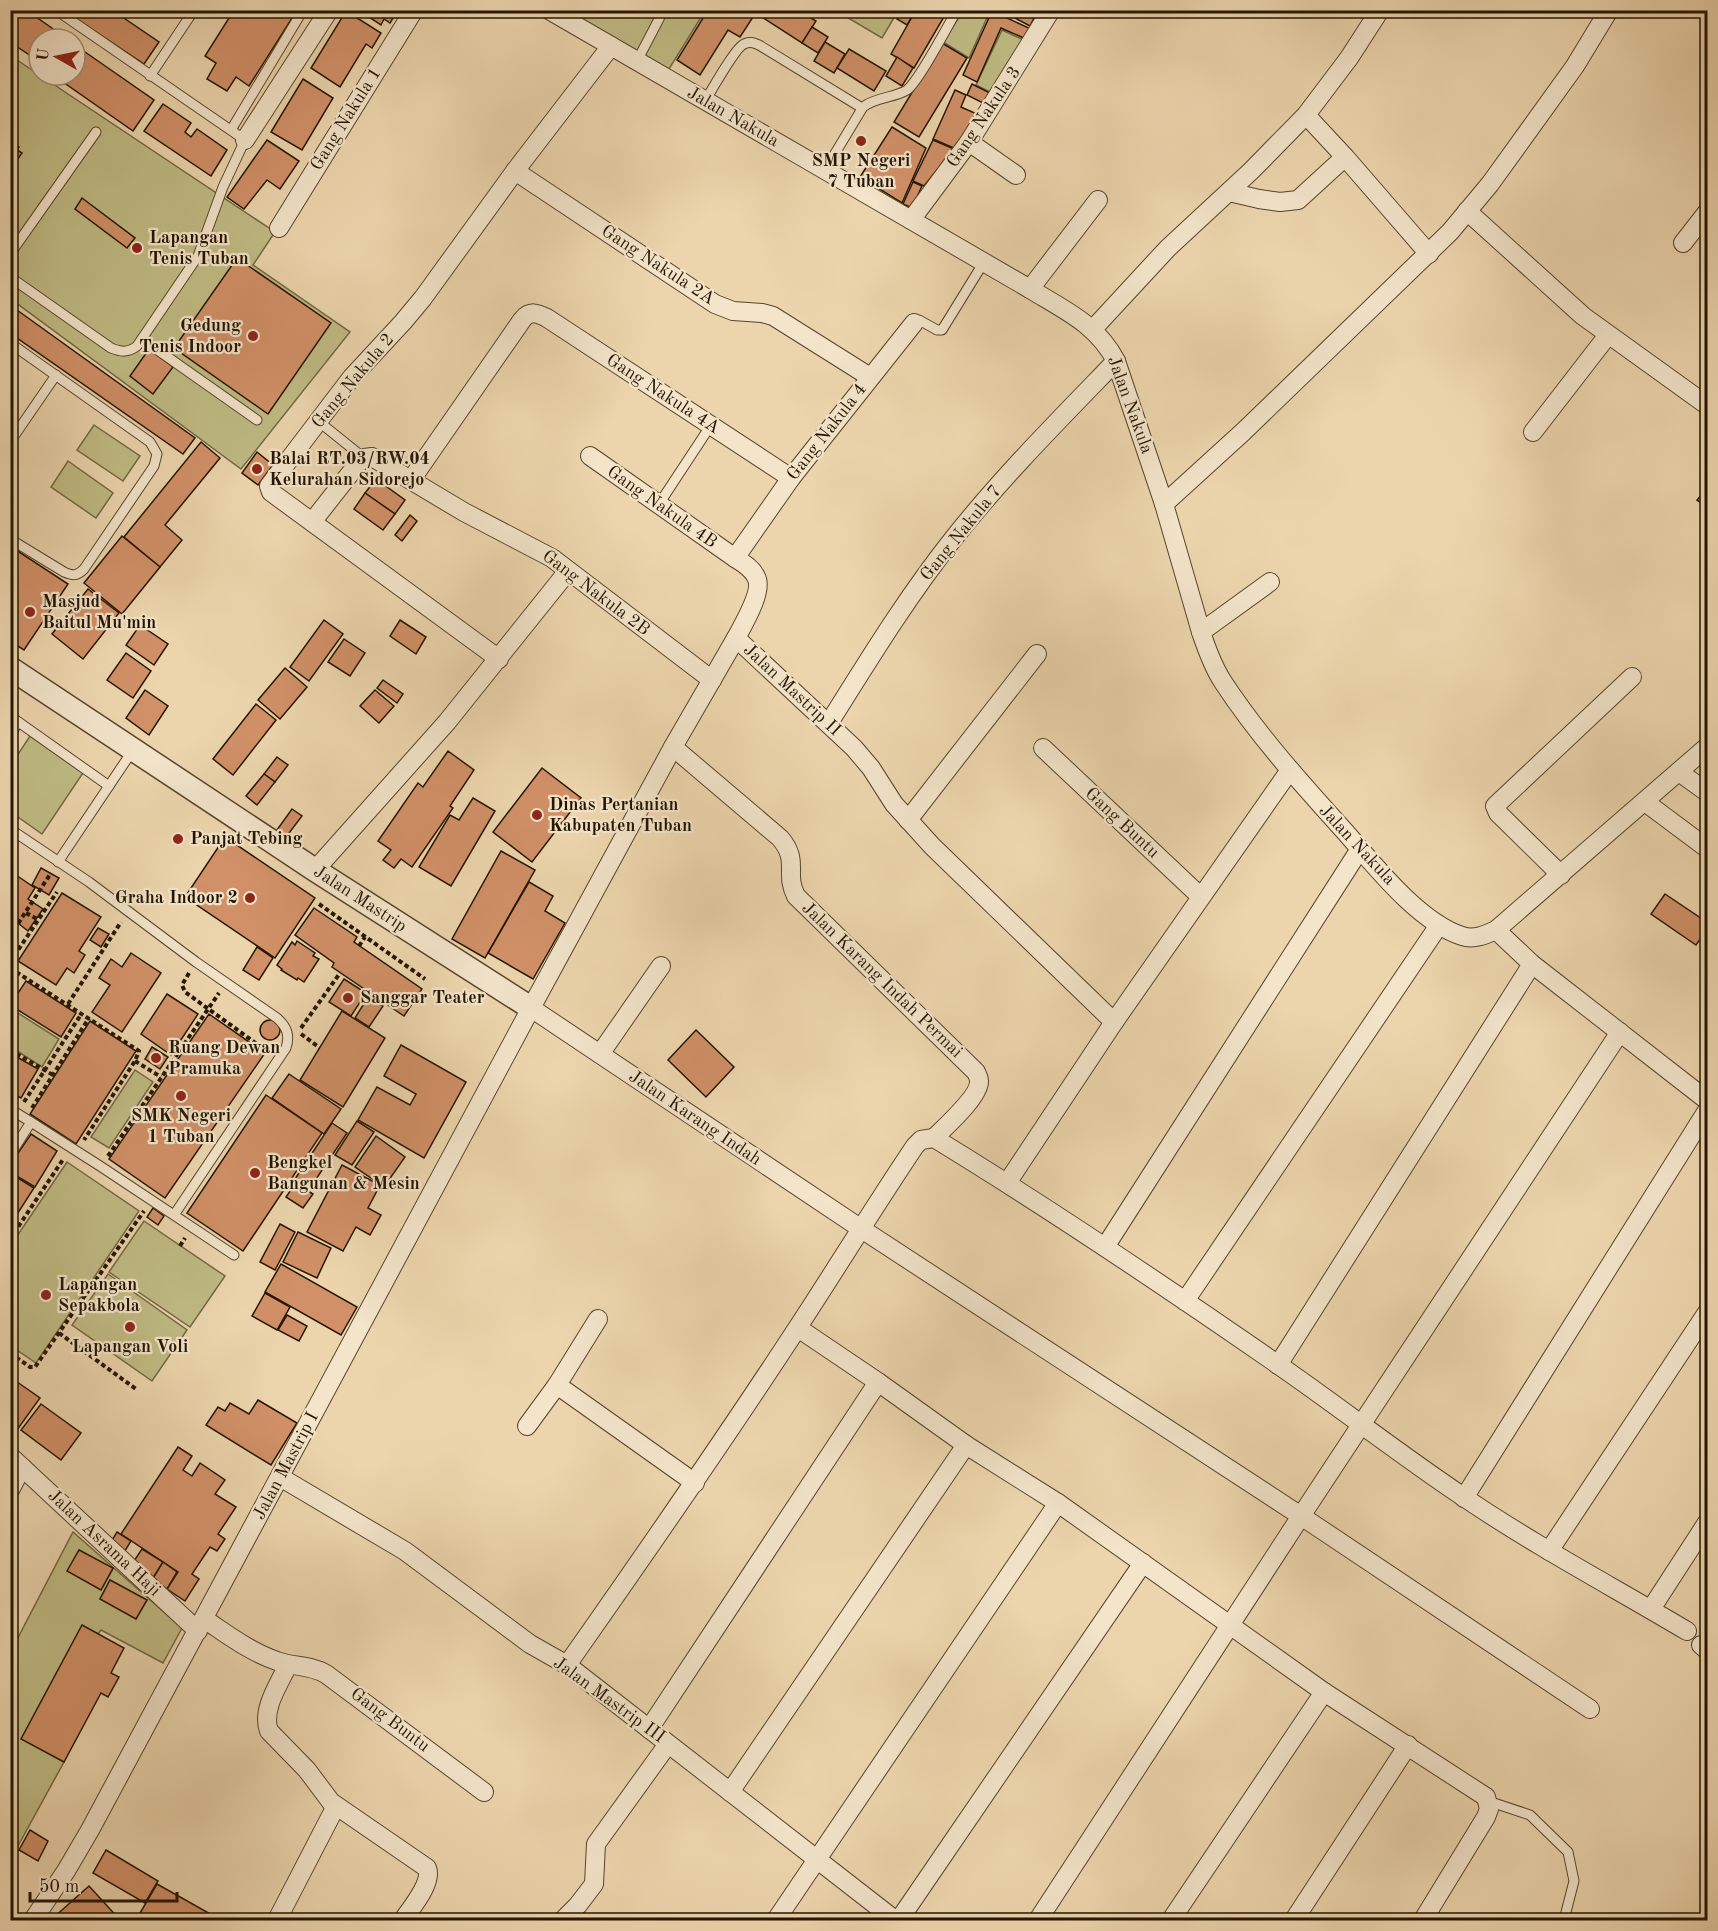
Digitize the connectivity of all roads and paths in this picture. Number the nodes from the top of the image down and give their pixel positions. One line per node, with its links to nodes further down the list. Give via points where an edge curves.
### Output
1 (56, 10): 14 (lane)
2 (194, 10): 14 (lane)
3 (303, 10): 19 (lane)
4 (329, 10): 19 (street)
5 (414, 10): 30 (street, Gang Nakula 1)
6 (549, 10): 12 (street, Jalan Nakula)
7 (662, 10): 13 (lane)
8 (957, 10): 16 (lane, via 911,86)
9 (1052, 10): 20 (street, Gang Nakula 3)
10 (1380, 10): 17 (street)
11 (1609, 10): 27 (street, via 1575,66)
12 (611, 46): 13 (street, Jalan Nakula); 23 (street, Gang Nakula 2)
13 (637, 61): 15 (street, Jalan Nakula)
14 (150, 76): 19 (lane)
15 (705, 101): 16 (lane, via 737,51 751,42); 22 (street, Jalan Nakula)
16 (862, 108): 22 (lane)
17 (1306, 116): 21 (street); 25 (street)
18 (96, 132): 32 (lane)
19 (238, 135): 40 (lane, via 224,187 198,256)
20 (969, 142): 24 (street); 29 (street, Gang Nakula 3)
21 (1345, 157): 25 (street, via 1298,200 1259,200); 33 (street)
22 (825, 170): 29 (street, Jalan Nakula)
23 (514, 171): 44 (street, Gang Nakula 2A, via 715,304 733,311 773,316); 47 (street, Gang Nakula 2, via 423,298)
24 (1016, 175)
25 (1228, 192): 38 (street, via 1168,248)
26 (1098, 200): 36 (street)
27 (1467, 211): 33 (street); 39 (street)
28 (1707, 212): 31 (street)
29 (911, 220): 34 (street, Jalan Nakula)
30 (279, 228)
31 (1683, 243)
32 (10, 254)
33 (1429, 254): 56 (street)
34 (984, 262): 36 (street, Jalan Nakula); 37 (lane, Gang Nakula 4, via 942,330 919,320)
35 (10, 277): 40 (lane, via 111,348 132,350)
36 (1030, 289): 38 (street, Jalan Nakula)
37 (915, 323): 44 (street, Gang Nakula 4)
38 (1093, 329): 42 (street, Jalan Nakula)
39 (1608, 336): 45 (street); 49 (street)
40 (142, 339): 46 (lane)
41 (10, 343): 43 (lane)
42 (1116, 361): 56 (street, Jalan Nakula); 70 (street, Gang Nakula 7, via 953,539)
43 (56, 375): 50 (lane); 58 (lane, via 150,442 156,460 78,574 64,572)
44 (870, 377): 53 (street, Gang Nakula 4)
45 (1707, 406)
46 (257, 420)
47 (318, 421): 52 (lane); 57 (street, Gang Nakula 2, via 269,486 271,492)
48 (711, 425): 53 (street, Gang Nakula 4A); 54 (street, Gang Nakula 4A, via 547,318 529,313); 55 (lane)
49 (1533, 432)
50 (10, 442)
51 (590, 456): 55 (street, Gang Nakula 4B)
52 (364, 458): 54 (street, Gang Nakula 2B, via 378,460); 57 (street)
53 (792, 478): 59 (street, Gang Nakula 4)
54 (411, 480): 60 (street, Gang Nakula 2B, via 539,550)
55 (659, 504): 59 (street, Gang Nakula 4B)
56 (1164, 504): 62 (street, Jalan Nakula)
57 (312, 522): 65 (street, Gang Nakula 2)
58 (10, 539)
59 (735, 558): 63 (street, via 751,570 759,583)
60 (568, 571): 65 (street); 68 (street, Gang Nakula 2B)
61 (1270, 582): 62 (street)
62 (1201, 632): 76 (street, Jalan Nakula, via 1222,680)
63 (736, 638): 68 (street, Jalan Mastrip II); 70 (street, Jalan Mastrip II)
64 (1037, 654): 81 (street)
65 (499, 659): 86 (street)
66 (10, 668): 75 (street, Jalan Mastrip)
67 (1632, 677): 87 (street, via 1495,806)
68 (712, 681): 73 (street, Jalan Mastrip II)
69 (14, 719): 71 (lane); 78 (lane)
70 (829, 723): 81 (street, Jalan Mastrip II, via 865,760)
71 (10, 736)
72 (1707, 746): 77 (street)
73 (673, 747): 108 (street, Jalan Mastrip II); 127 (street, Jalan Karang Indah Permai, via 780,838 790,852 796,896 976,1071 979,1083 972,1097)
74 (1043, 748): 89 (street, Gang Buntu)
75 (134, 750): 78 (lane); 86 (street, Jalan Mastrip)
76 (1290, 770): 83 (street, Jalan Nakula); 89 (street)
77 (1679, 772): 79 (street); 80 (street)
78 (109, 786): 85 (lane)
79 (1707, 793)
80 (1645, 802): 84 (street); 87 (street)
81 (908, 820): 112 (street, Jalan Mastrip II)
82 (10, 829): 85 (lane)
83 (1360, 849): 94 (street, Jalan Nakula, via 1410,902); 136 (street)
84 (1707, 849)
85 (58, 862): 91 (lane); 92 (path)
86 (315, 870): 108 (street, Jalan Mastrip)
87 (1562, 875): 95 (street)
88 (57, 892): 93 (path)
89 (1202, 897): 112 (street)
90 (319, 904): 97 (path)
91 (128, 911): 100 (lane); 107 (path)
92 (26, 913): 93 (path); 96 (path)
93 (39, 920): 99 (path)
94 (1439, 925): 95 (street, Jalan Nakula, via 1471,938); 138 (street)
95 (1496, 930): 101 (street)
96 (11, 933)
97 (365, 937): 98 (path); 105 (path)
98 (359, 946)
99 (10, 962)
100 (196, 962): 106 (lane); 109 (path, via 184,980 183,989)
101 (1533, 964): 113 (street); 144 (street)
102 (661, 966): 116 (street)
103 (10, 968): 107 (path)
104 (340, 972): 114 (path)
105 (425, 979)
106 (225, 983): 109 (path); 114 (lane, via 282,1023 288,1035)
107 (68, 1004): 110 (path)
108 (531, 1008): 116 (street, Jalan Karang Indah); 152 (street, Jalan Mastrip I)
109 (208, 1009): 117 (path); 121 (path)
110 (82, 1013): 111 (path); 119 (path)
111 (89, 1018): 118 (path, via 138,1049); 120 (path)
112 (1114, 1022): 131 (street)
113 (1620, 1032): 122 (street); 148 (street)
114 (286, 1048): 117 (lane)
115 (10, 1050): 119 (path)
116 (600, 1054): 134 (street, Jalan Karang Indah)
117 (279, 1059): 133 (lane)
118 (135, 1061): 121 (path); 128 (path)
119 (45, 1070): 120 (path); 125 (path)
120 (53, 1075): 123 (path)
121 (161, 1077): 130 (path)
122 (1707, 1101)
123 (31, 1109)
124 (1707, 1109): 155 (street)
125 (14, 1111): 126 (lane)
126 (31, 1122): 128 (lane); 129 (lane)
127 (934, 1138): 131 (street); 134 (street, Jalan Karang Indah Permai, via 921,1140 915,1146)
128 (74, 1149): 130 (lane); 135 (path)
129 (10, 1155)
130 (100, 1166): 132 (lane)
131 (1007, 1183): 136 (street)
132 (152, 1200): 133 (lane); 142 (path)
133 (174, 1215): 137 (lane)
134 (860, 1228): 141 (street, Jalan Karang Indah Permai); 157 (street, Jalan Karang Indah)
135 (10, 1239)
136 (1105, 1247): 138 (street)
137 (234, 1255)
138 (1185, 1301): 144 (street)
139 (1707, 1311): 159 (street)
140 (598, 1319): 146 (street)
141 (798, 1328): 145 (street); 153 (street, Jalan Karang Indah Permai)
142 (59, 1333): 143 (path, via 35,1367); 147 (path)
143 (10, 1353)
144 (1278, 1365): 148 (street)
145 (878, 1382): 150 (street); 169 (street)
146 (557, 1385): 149 (street); 153 (street)
147 (136, 1389)
148 (1362, 1424): 155 (street); 157 (street)
149 (527, 1426)
150 (966, 1445): 156 (street); 173 (street)
151 (16, 1461): 154 (street); 163 (street, Jalan Asrama Haji)
152 (280, 1477): 163 (street, Jalan Mastrip I); 166 (street, Jalan Mastrip III, via 405,1551 530,1644)
153 (694, 1483): 166 (street, Jalan Karang Indah Permai)
154 (10, 1490)
155 (1464, 1498): 159 (street)
156 (1058, 1503): 160 (street); 176 (street)
157 (1301, 1516): 162 (street); 168 (street, Jalan Karang Indah)
158 (1707, 1521): 161 (street)
159 (1549, 1551): 161 (street)
160 (1143, 1563): 162 (street); 182 (street)
161 (1650, 1609): 164 (street)
162 (1231, 1624): 167 (street); 183 (street)
163 (201, 1625): 165 (street, Jalan Asrama Haji); 177 (street, Jalan Mastrip I, via 80,1849)
164 (1687, 1631)
165 (288, 1665): 172 (street, Gang Buntu, via 314,1668 326,1674); 175 (street, via 270,1706 267,1726)
166 (567, 1665): 169 (street, Jalan Mastrip III)
167 (1324, 1692): 171 (street); 184 (street)
168 (1590, 1709)
169 (649, 1730): 170 (street, Jalan Mastrip III)
170 (668, 1744): 173 (street, Jalan Mastrip III); 180 (street, via 596,1844 594,1884)
171 (1408, 1745): 174 (street); 185 (street)
172 (484, 1792)
173 (730, 1792): 176 (street, Jalan Mastrip III)
174 (1488, 1801): 186 (street, via 1486,1817); 187 (lane, via 1530,1815 1568,1852 1574,1881)
175 (336, 1806): 178 (street); 179 (street, via 426,1868 428,1881)
176 (817, 1860): 181 (street); 182 (street, Jalan Mastrip III)
177 (33, 1920)
178 (277, 1920)
179 (403, 1920)
180 (563, 1920)
181 (776, 1920)
182 (897, 1920)
183 (1038, 1920)
184 (1171, 1920)
185 (1294, 1920)
186 (1423, 1920)
187 (1562, 1920)

